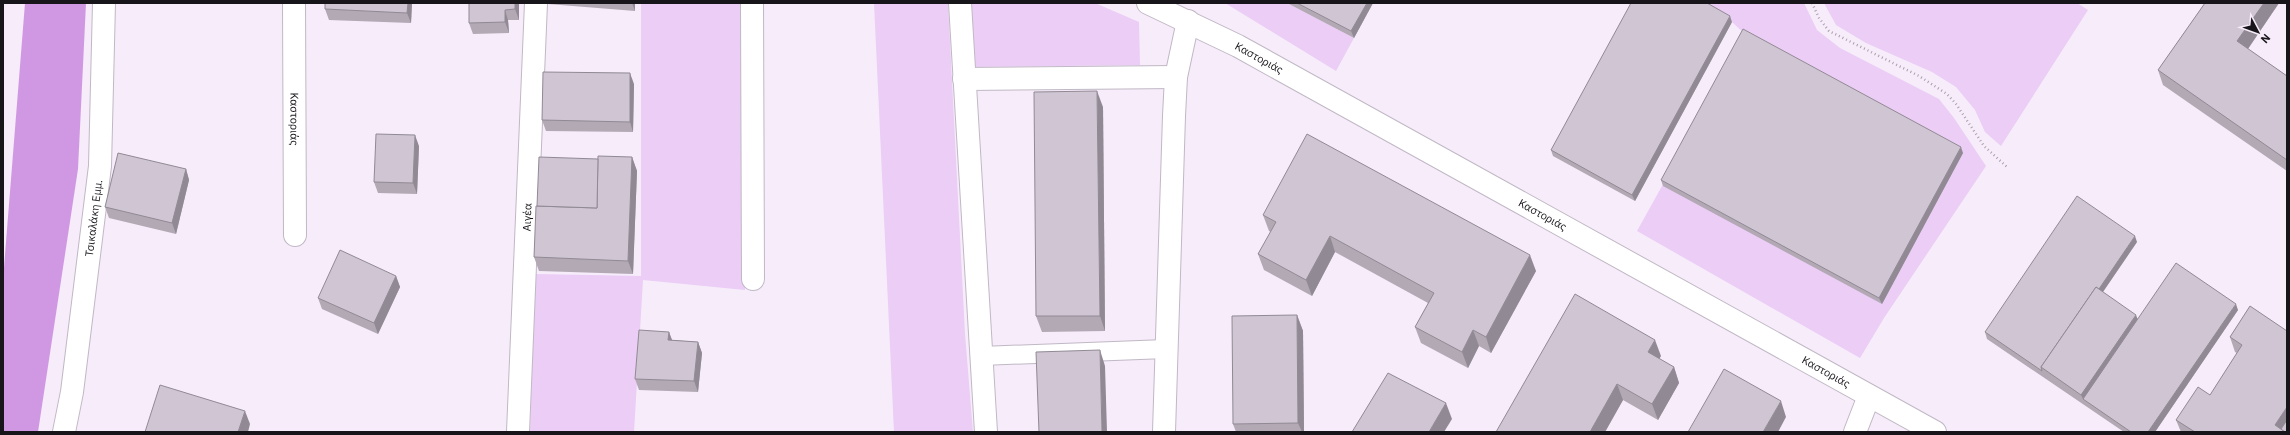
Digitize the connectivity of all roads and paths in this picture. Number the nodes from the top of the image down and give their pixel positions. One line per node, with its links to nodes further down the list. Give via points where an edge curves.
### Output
1 (104, 3): 17 (street, Τσικαλάκη Εμμ., via 100,166 72,392)
2 (294, 3): 12 (street, Καστοριάς)
3 (536, 3): 18 (street, Αιγέα)
4 (752, 3): 13 (street)
5 (960, 3): 10 (street)
6 (1148, 3): 8 (street, Καστοριάς)
7 (1812, 3): 11 (path, via 1829,31 1919,76 1947,94 1984,146)
8 (1188, 21): 9 (street); 16 (street, Καστοριάς, via 1238,46)
9 (1176, 77): 10 (street); 14 (street)
10 (964, 79): 15 (street)
11 (2007, 167)
12 (295, 235)
13 (753, 279)
14 (1166, 349): 15 (lane); 20 (street)
15 (981, 356): 19 (street)
16 (1869, 396): 21 (street); 22 (street, Καστοριάς)
17 (64, 432)
18 (518, 432)
19 (986, 432)
20 (1164, 432)
21 (1855, 432)
22 (1935, 432)

